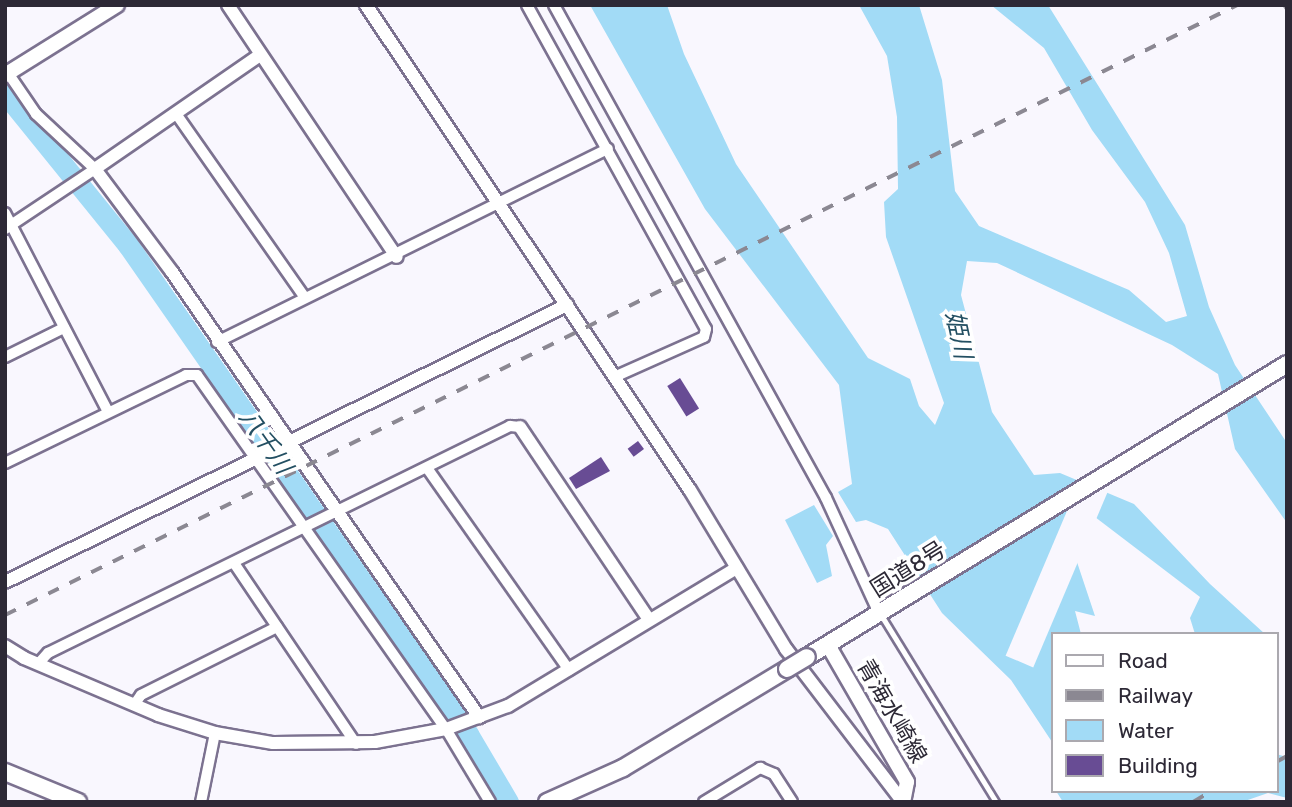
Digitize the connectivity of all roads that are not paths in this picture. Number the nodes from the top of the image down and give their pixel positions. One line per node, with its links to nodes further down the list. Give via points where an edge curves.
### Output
1 (117, 5): 7 (main road)
2 (228, 5): 6 (street)
3 (366, 5): 11 (street)
4 (527, 5): 9 (street)
5 (554, 5): 33 (street, via 826,498)
6 (260, 55): 8 (street); 14 (street)
7 (7, 74): 10 (street, via 36,114)
8 (177, 115): 10 (street); 15 (street)
9 (608, 149): 11 (street); 21 (street, via 706,329 704,337)
10 (90, 172): 13 (street); 18 (street)
11 (499, 203): 14 (street); 16 (street)
12 (5, 213): 13 (street)
13 (8, 227): 17 (street)
14 (397, 257): 15 (street)
15 (305, 298): 18 (street)
16 (567, 306): 21 (street); 24 (street)
17 (64, 328): 19 (street); 22 (street)
18 (217, 342): 24 (street)
19 (5, 357)
20 (1287, 364): 33 (highway, 国道8号)
21 (614, 377): 31 (street)
22 (108, 412): 25 (street, via 192,373 203,381); 26 (street)
23 (520, 427): 27 (street, via 510,426); 34 (street)
24 (287, 444): 25 (street); 28 (street)
25 (258, 459): 29 (street); 32 (street)
26 (5, 463)
27 (427, 468): 28 (street); 39 (street)
28 (335, 512): 29 (street); 41 (street)
29 (306, 527): 30 (street); 42 (street)
30 (234, 562): 35 (street); 38 (street, via 48,653)
31 (737, 568): 34 (street); 52 (street, via 820,697)
32 (5, 582)
33 (879, 613): 36 (highway, 国道8号); 53 (lane)
34 (649, 620): 39 (street)
35 (277, 627): 40 (street, via 141,695); 44 (street)
36 (834, 641): 49 (highway, 国道8号, bridge, via 623,768); 52 (main road, 青海水崎線, via 907,782)
37 (5, 646): 38 (street)
38 (38, 664): 40 (street)
39 (569, 670): 41 (street)
40 (134, 705): 43 (street)
41 (479, 717): 42 (street)
42 (446, 729): 44 (street); 48 (street)
43 (215, 733): 44 (street, via 273,743); 47 (street)
44 (356, 744)
45 (5, 772): 46 (highway)
46 (78, 802)
47 (201, 802)
48 (490, 802)
49 (547, 802)
50 (704, 802): 51 (street, via 755,769 765,768)
51 (792, 802)
52 (903, 802)
53 (996, 802)

